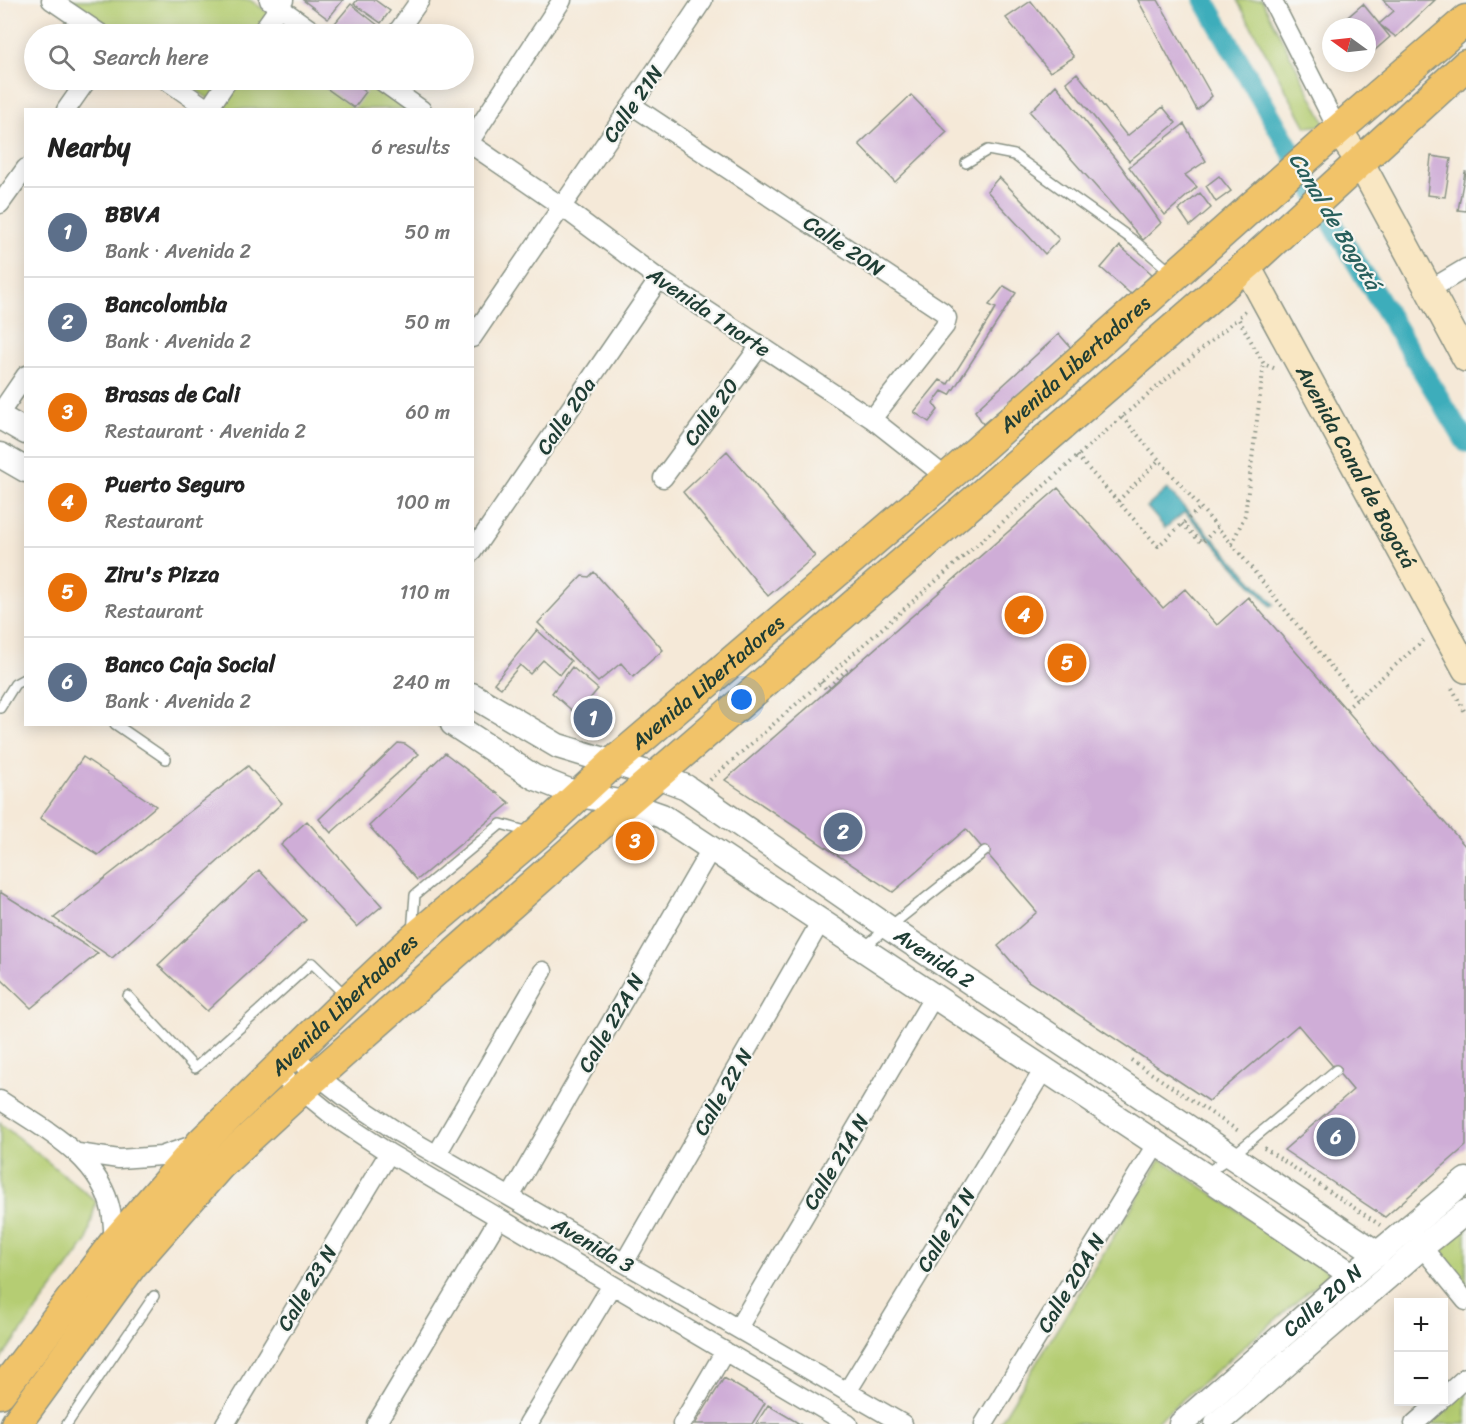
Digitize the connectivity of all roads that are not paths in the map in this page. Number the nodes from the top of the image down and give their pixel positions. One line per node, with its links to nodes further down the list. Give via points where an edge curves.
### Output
1 (51, 0): 8 (street)
2 (420, 0): 11 (street)
3 (562, 0): 22 (street)
4 (703, 0): 17 (street, Calle 21N)
5 (1272, 0): 23 (street)
6 (277, 2): 9 (street); 10 (street)
7 (1466, 20): 23 (main road, Avenida Libertadores)
8 (86, 24)
9 (265, 24)
10 (304, 24)
11 (403, 24)
12 (1466, 65): 26 (main road, Avenida Libertadores)
13 (80, 90): 18 (street)
14 (180, 90): 19 (street)
15 (221, 90): 20 (street)
16 (394, 90): 21 (street)
17 (633, 106): 29 (street, Calle 21N); 40 (street, Calle 20N, via 943,312 947,318 945,326)
18 (67, 108)
19 (207, 108)
20 (209, 108)
21 (419, 108)
22 (474, 135)
23 (1333, 135): 26 (main road); 32 (main road, Avenida Libertadores)
24 (474, 146): 29 (street, Avenida 1 norte)
25 (966, 163): 32 (lane, via 987,150 1014,155)
26 (1353, 168): 30 (main road, Avenida Libertadores); 34 (main road)
27 (24, 171): 28 (street)
28 (0, 204)
29 (561, 206): 33 (street, Avenida 1 norte); 35 (street, Calle 21N)
30 (1250, 261): 47 (main road, Avenida Canal de Bogotá); 55 (main road, Avenida Libertadores)
31 (1466, 268): 34 (street)
32 (1175, 275): 45 (main road, Avenida Libertadores)
33 (659, 279): 36 (street, Avenida 1 norte); 46 (street, Calle 20a)
34 (1429, 290): 37 (main road)
35 (474, 335)
36 (760, 346): 40 (street, Avenida 1 norte); 44 (street, Calle 20)
37 (1466, 358)
38 (24, 378): 39 (street)
39 (0, 415): 41 (street)
40 (872, 419): 45 (street, Avenida 1 norte)
41 (24, 431)
42 (0, 455): 43 (street)
43 (24, 469)
44 (663, 478)
45 (947, 478): 54 (main road, Avenida Libertadores)
46 (474, 549)
47 (1466, 669)
48 (24, 679): 50 (lane, via 15,684)
49 (474, 696): 54 (street, Avenida 2, via 558,746)
50 (0, 708)
51 (119, 726): 53 (lane)
52 (456, 726): 56 (street, Avenida 2, via 534,777)
53 (166, 759)
54 (614, 763): 55 (street, Avenida 2); 56 (main road, Avenida Libertadores)
55 (657, 776): 57 (main road, Avenida Libertadores); 61 (street, Avenida 2, via 686,787)
56 (579, 795): 57 (street, Avenida 2); 66 (main road, Avenida Libertadores)
57 (625, 803): 58 (street, Avenida 2, via 662,816); 70 (main road, Avenida Libertadores)
58 (711, 849): 60 (street, Avenida 2); 80 (street, Calle 22A N)
59 (985, 852): 61 (lane)
60 (821, 921): 62 (street, Avenida 2); 86 (street, Calle 22 N)
61 (889, 928): 62 (lane); 77 (street, Avenida 2)
62 (862, 949): 65 (street, Avenida 2)
63 (543, 971): 76 (street)
64 (128, 996): 66 (lane, via 195,1068 312,963)
65 (934, 996): 68 (street, Avenida 2); 91 (street, Calle 21A N)
66 (349, 999): 67 (main road, Avenida Libertadores)
67 (282, 1063): 70 (street, Avenida 3); 72 (main road, Avenida Libertadores)
68 (1044, 1069): 73 (street, Avenida 2); 95 (street, Calle 21 N)
69 (1336, 1070): 77 (lane)
70 (309, 1083): 75 (street, Avenida 3, via 333,1116); 76 (street, Avenida 3, via 354,1103); 99 (main road, Avenida Libertadores, via 219,1166 132,1265)
71 (0, 1100): 74 (street)
72 (201, 1143): 74 (street, via 161,1156 119,1159); 83 (main road, Avenida Libertadores)
73 (1156, 1143): 78 (street, Avenida 2); 106 (street, Calle 20A N)
74 (78, 1153): 83 (street, via 99,1178 111,1210)
75 (388, 1153): 82 (street, Avenida 3); 101 (street, Calle 23 N)
76 (437, 1154): 80 (street, Avenida 3)
77 (1232, 1156): 78 (lane); 85 (street, Avenida 2)
78 (1204, 1174): 87 (street, Avenida 2)
79 (1466, 1180): 85 (street, Calle 20 N)
80 (510, 1197): 86 (street, Avenida 3)
81 (1466, 1212): 84 (street, Calle 20 N)
82 (499, 1218): 88 (street, Avenida 3); 102 (street)
83 (114, 1243): 94 (main road, Avenida Libertadores)
84 (1422, 1247): 90 (street); 108 (street, Calle 20 N)
85 (1378, 1254): 87 (street, Calle 20 N)
86 (624, 1263): 91 (street, Avenida 3)
87 (1352, 1275): 107 (street, Calle 20 N)
88 (612, 1285): 92 (street, Avenida 3); 103 (street)
89 (154, 1296): 100 (lane)
90 (1466, 1301)
91 (738, 1328): 95 (street, Avenida 3)
92 (725, 1351): 98 (street, Avenida 3); 104 (street)
93 (1466, 1377): 96 (street)
94 (0, 1392)
95 (848, 1392): 105 (street, Avenida 3)
96 (1448, 1393)
97 (1434, 1406): 109 (street)
98 (837, 1421)
99 (16, 1424)
100 (68, 1424)
101 (225, 1424)
102 (376, 1424)
103 (528, 1424)
104 (682, 1424)
105 (903, 1424)
106 (984, 1424)
107 (1181, 1424)
108 (1217, 1424)
109 (1414, 1424)

